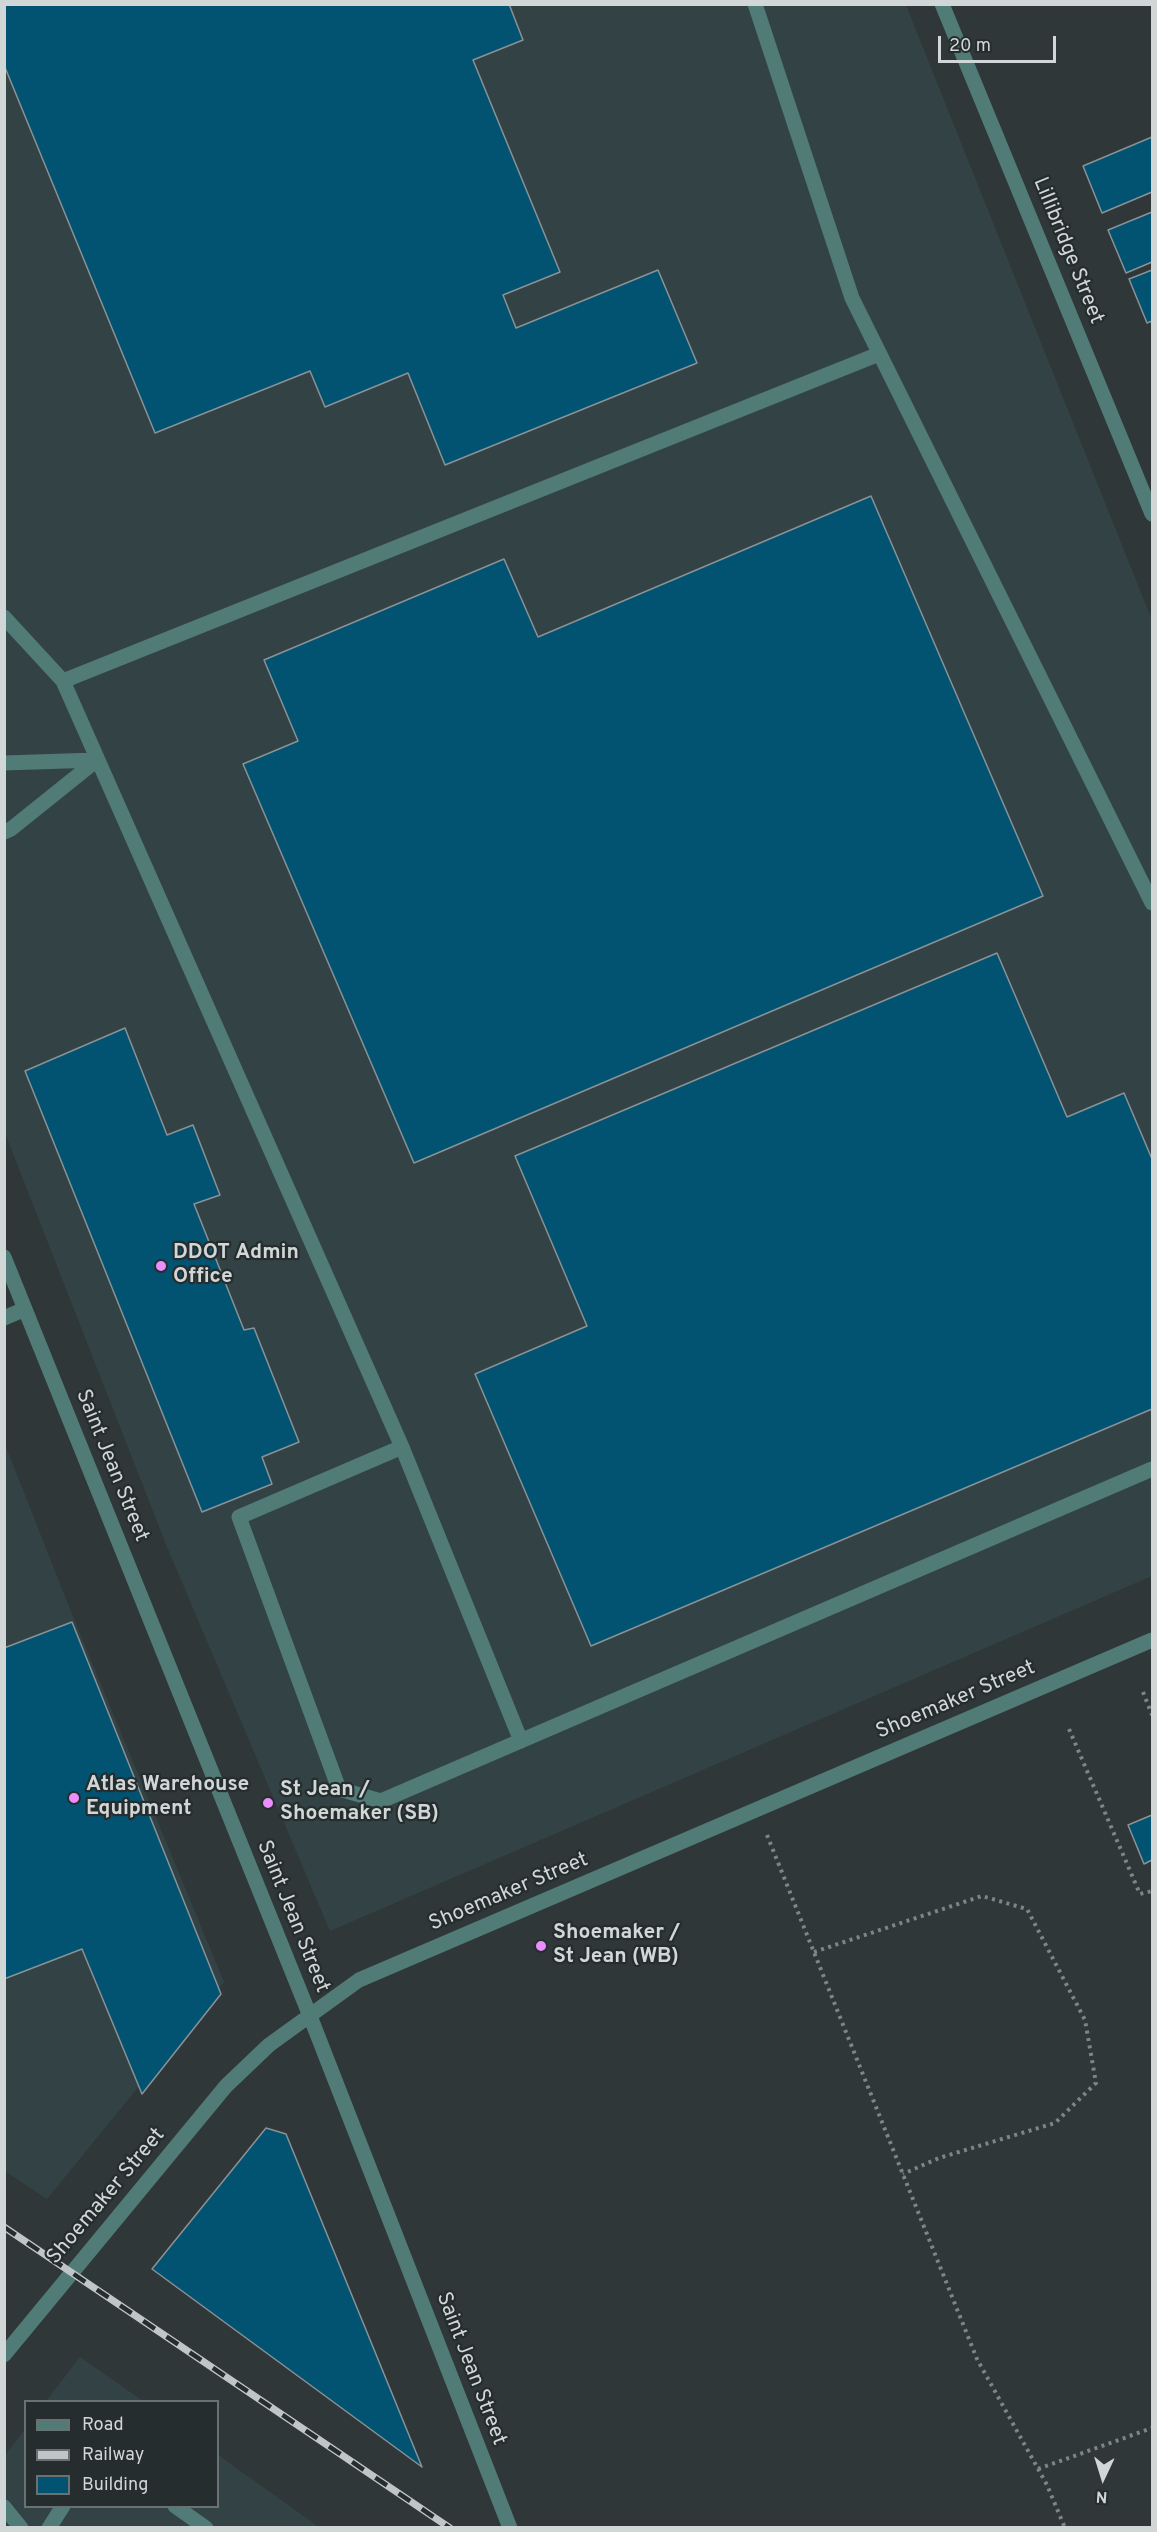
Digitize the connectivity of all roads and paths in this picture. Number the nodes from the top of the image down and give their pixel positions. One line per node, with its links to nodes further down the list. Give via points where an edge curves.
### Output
1 (755, 4): 3 (street, via 852,298)
2 (942, 4): 4 (street, Lillibridge Street)
3 (879, 354): 6 (street); 10 (street)
4 (1152, 514)
5 (4, 617): 6 (street)
6 (63, 681): 7 (street)
7 (98, 760): 8 (street); 9 (street); 14 (street)
8 (4, 763)
9 (4, 832)
10 (1152, 903)
11 (4, 1257): 12 (street, Saint Jean Street)
12 (25, 1309): 13 (street); 24 (street, Saint Jean Street)
13 (4, 1317)
14 (402, 1447): 20 (street); 20 (street, via 239,1517 339,1789 381,1801)
15 (1152, 1469): 20 (street)
16 (1152, 1640): 21 (street, Shoemaker Street)
17 (1143, 1692): 18 (path)
18 (1152, 1714)
19 (1069, 1729): 22 (path, via 1140,1894)
20 (521, 1742)
21 (757, 1809): 23 (path); 24 (street, Shoemaker Street, via 359,1980)
22 (1152, 1891)
23 (814, 1953): 25 (path); 25 (path, via 982,1896 1027,1909 1085,2020 1096,2083 1055,2123 939,2158)
24 (310, 2016): 26 (street, Shoemaker Street, via 269,2045 226,2086); 35 (street, Saint Jean Street)
25 (903, 2174): 28 (path, via 977,2360)
26 (4, 2355)
27 (1152, 2428): 28 (path)
28 (1038, 2469): 36 (path)
29 (4, 2507): 32 (street)
30 (62, 2508): 33 (street)
31 (178, 2508): 34 (street)
32 (21, 2528)
33 (49, 2528)
34 (206, 2528)
35 (510, 2528)
36 (1065, 2528)

